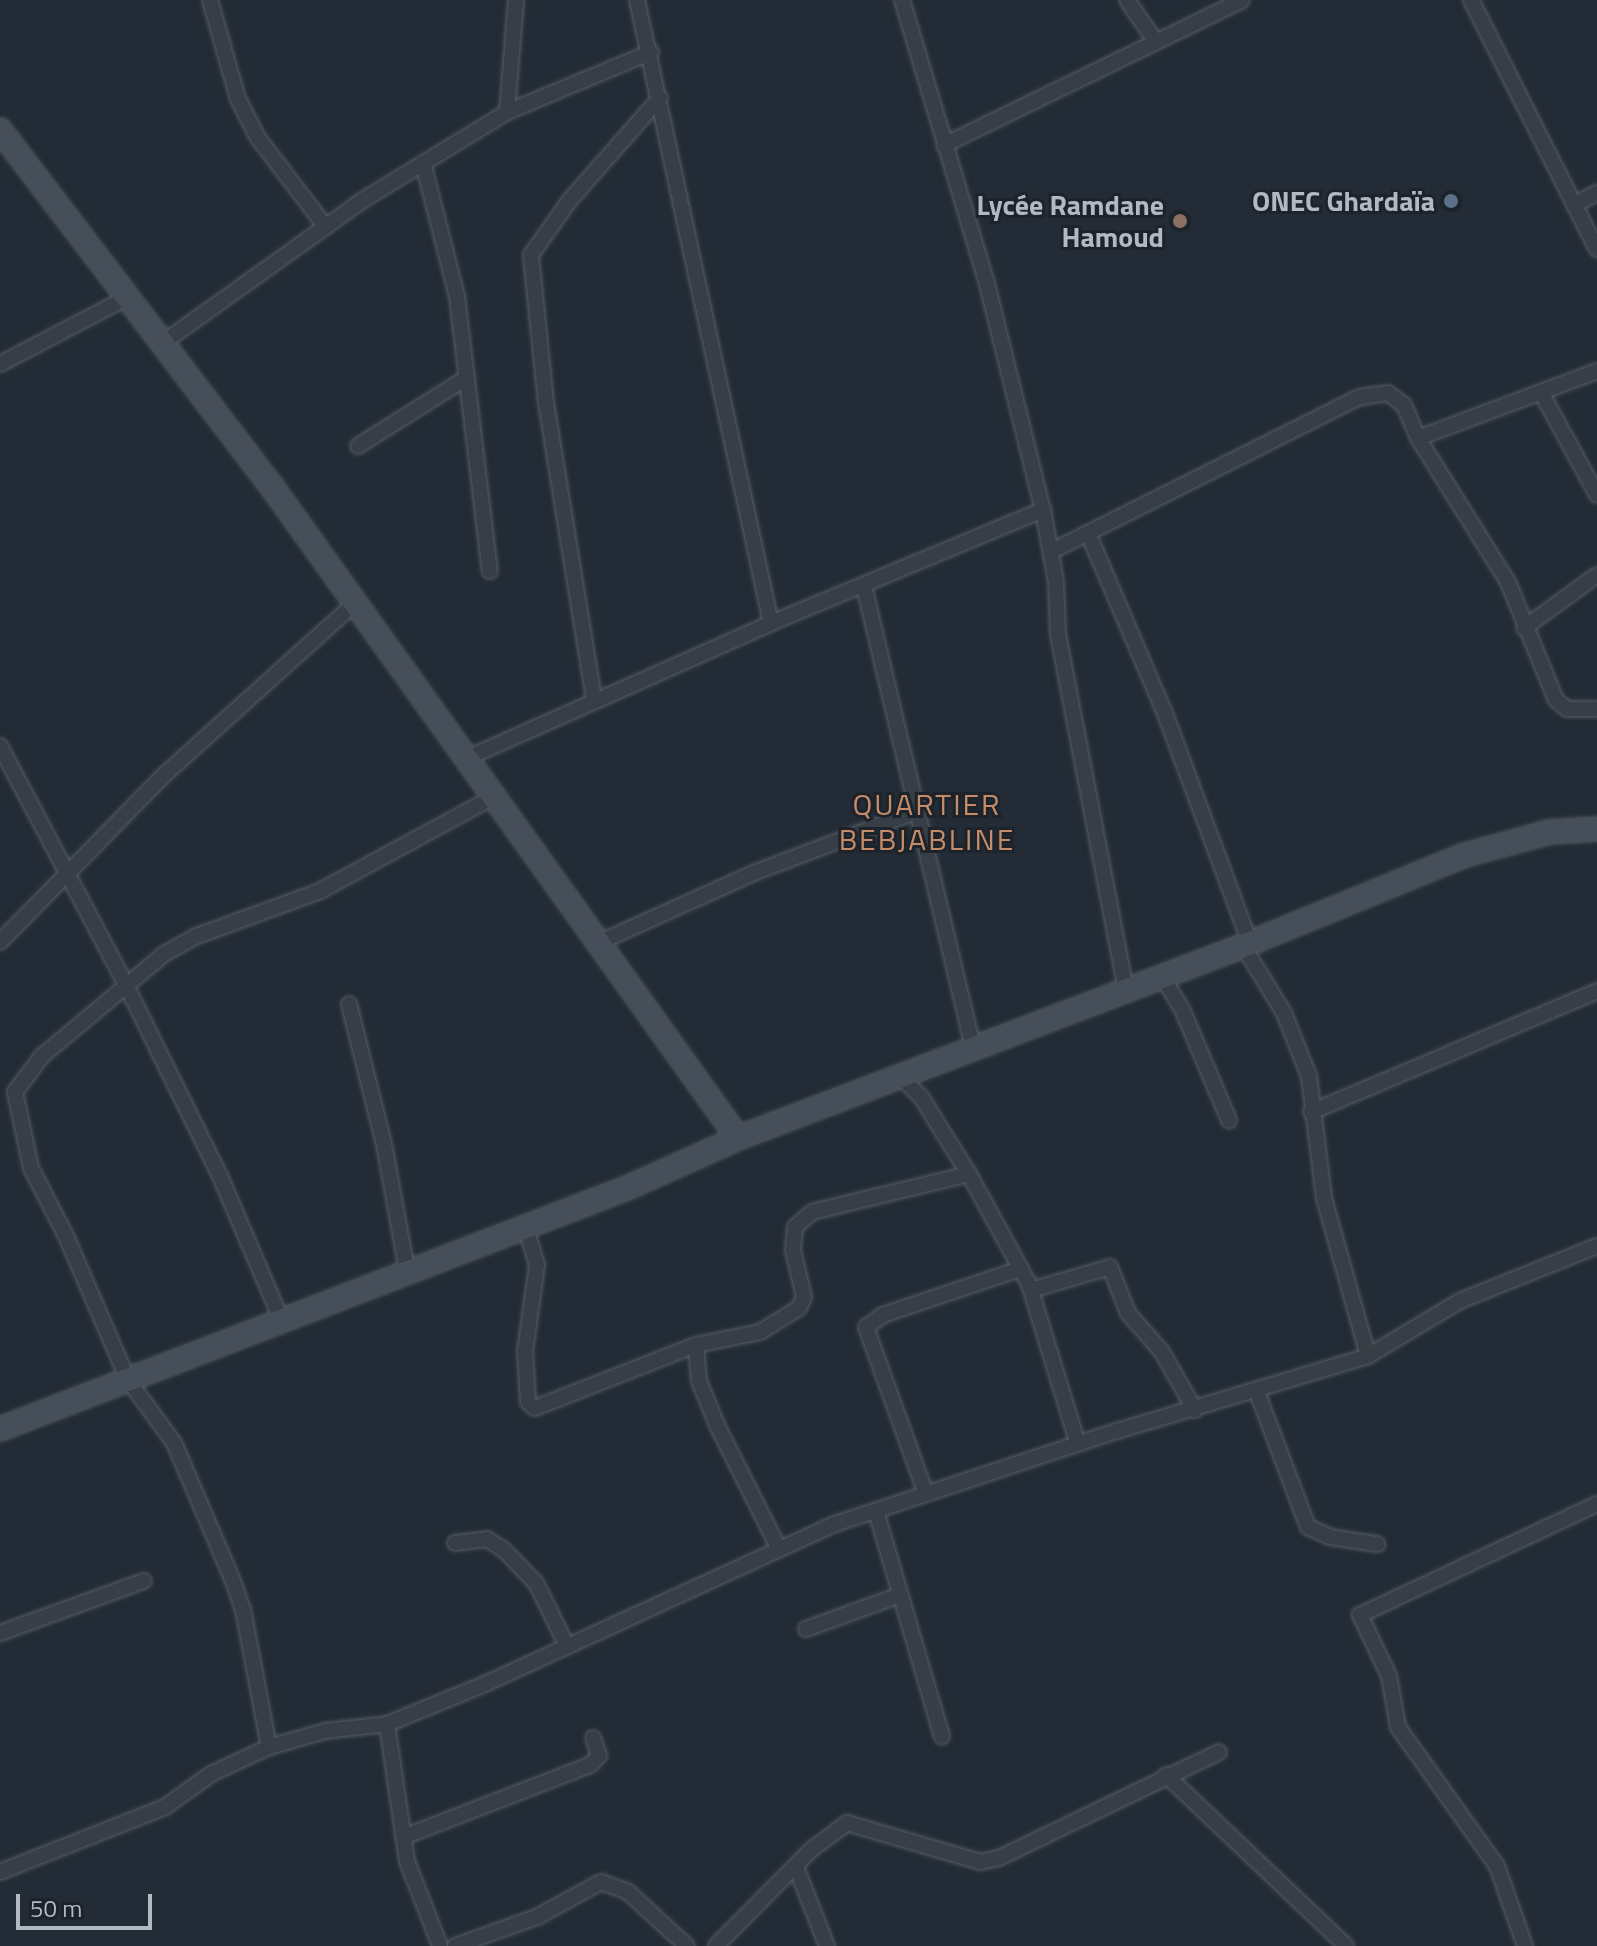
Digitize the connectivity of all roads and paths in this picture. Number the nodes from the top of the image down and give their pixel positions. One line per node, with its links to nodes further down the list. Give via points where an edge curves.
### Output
1 (210, 0): 17 (street, via 238,99 258,138)
2 (516, 0): 11 (street)
3 (637, 0): 9 (street)
4 (902, 0): 13 (street)
5 (1127, 0): 8 (street)
6 (1242, 0): 8 (street)
7 (1471, 0): 16 (street)
8 (1156, 42): 13 (street)
9 (651, 52): 10 (street); 11 (street)
10 (660, 98): 35 (street); 37 (street, via 570,200 531,255 546,403)
11 (507, 112): 14 (street)
12 (0, 130): 19 (main road)
13 (944, 145): 28 (street, via 986,280)
14 (423, 163): 17 (street); 23 (street, via 451,266)
15 (1597, 193): 16 (street)
16 (1574, 205): 18 (street)
17 (325, 226): 20 (street)
18 (1597, 249)
19 (130, 296): 20 (main road); 21 (street)
20 (164, 342): 34 (main road)
21 (0, 364)
22 (1597, 371): 24 (street)
23 (466, 378): 26 (street); 31 (street)
24 (1542, 394): 25 (street); 27 (street)
25 (1418, 438): 29 (street, via 1404,405 1388,393 1374,393); 36 (street, via 1508,582)
26 (358, 446)
27 (1597, 495)
28 (1043, 510): 30 (street); 33 (street)
29 (1088, 533): 30 (street); 47 (street, via 1166,716)
30 (1052, 551): 50 (street, via 1058,634)
31 (490, 571)
32 (1597, 575): 36 (street)
33 (864, 586): 35 (street); 42 (street)
34 (353, 605): 40 (main road); 44 (street, via 164,775)
35 (771, 623): 37 (street)
36 (1524, 628): 38 (street, via 1561,706)
37 (594, 699): 40 (street)
38 (1597, 709)
39 (0, 746): 44 (street)
40 (467, 758): 41 (main road)
41 (495, 796): 46 (main road); 49 (street, via 320,891 197,936)
42 (920, 810): 46 (street, via 756,872); 53 (street)
43 (1597, 829): 47 (main road, via 1549,832 1462,856)
44 (67, 874): 45 (street); 49 (street)
45 (0, 942)
46 (598, 943): 57 (main road)
47 (1246, 944): 48 (main road); 55 (street, via 1301,1053)
48 (1162, 976): 50 (main road); 56 (street, via 1182,1009)
49 (126, 985): 64 (street, via 220,1176); 67 (street, via 42,1056 15,1092 31,1168)
50 (1126, 989): 53 (main road)
51 (1597, 991): 55 (street)
52 (349, 1004): 62 (street, via 384,1144)
53 (974, 1050): 54 (main road)
54 (901, 1077): 57 (main road); 58 (street, via 921,1097)
55 (1311, 1112): 66 (street, via 1324,1198)
56 (1229, 1120)
57 (738, 1138): 59 (main road, via 627,1188)
58 (969, 1174): 61 (street); 65 (street, via 812,1212 795,1227 793,1250 804,1297 799,1308 760,1332)
59 (525, 1225): 62 (main road); 65 (street, via 537,1265 525,1351 528,1402 535,1408)
60 (1597, 1246): 66 (street, via 1460,1301)
61 (1020, 1269): 63 (street); 72 (street, via 883,1315 866,1327)
62 (407, 1271): 64 (main road)
63 (1031, 1290): 69 (street, via 1110,1267 1128,1313 1162,1352); 71 (street)
64 (281, 1319): 67 (main road)
65 (696, 1345): 77 (street, via 699,1381)
66 (1368, 1356): 68 (street)
67 (128, 1380): 70 (main road); 86 (street, via 174,1443 233,1581)
68 (1257, 1392): 69 (street); 76 (street, via 1308,1527 1330,1537)
69 (1195, 1410): 71 (street)
70 (0, 1429)
71 (1078, 1444): 72 (street)
72 (926, 1494): 74 (street)
73 (1597, 1504): 98 (street, via 1360,1615 1389,1676 1398,1727 1497,1866)
74 (876, 1511): 77 (street); 79 (street)
75 (455, 1543): 82 (street, via 487,1539 504,1550 536,1583)
76 (1377, 1544)
77 (778, 1547): 82 (street)
78 (144, 1581): 81 (street)
79 (900, 1595): 80 (street); 84 (street)
80 (806, 1629)
81 (0, 1633)
82 (567, 1646): 83 (street)
83 (387, 1724): 86 (street, via 325,1731); 89 (street)
84 (942, 1737)
85 (593, 1738): 89 (street, via 599,1756 590,1765)
86 (269, 1747): 91 (street, via 211,1774 165,1807)
87 (1219, 1752): 88 (street)
88 (1166, 1775): 90 (street, via 999,1858 980,1862 847,1823); 97 (street)
89 (406, 1836): 92 (street, via 407,1861)
90 (796, 1867): 95 (street); 96 (street)
91 (0, 1872)
92 (440, 1946)
93 (455, 1946): 94 (street, via 537,1917 601,1882 628,1892)
94 (687, 1946)
95 (716, 1946)
96 (827, 1946)
97 (1346, 1946)
98 (1525, 1946)

